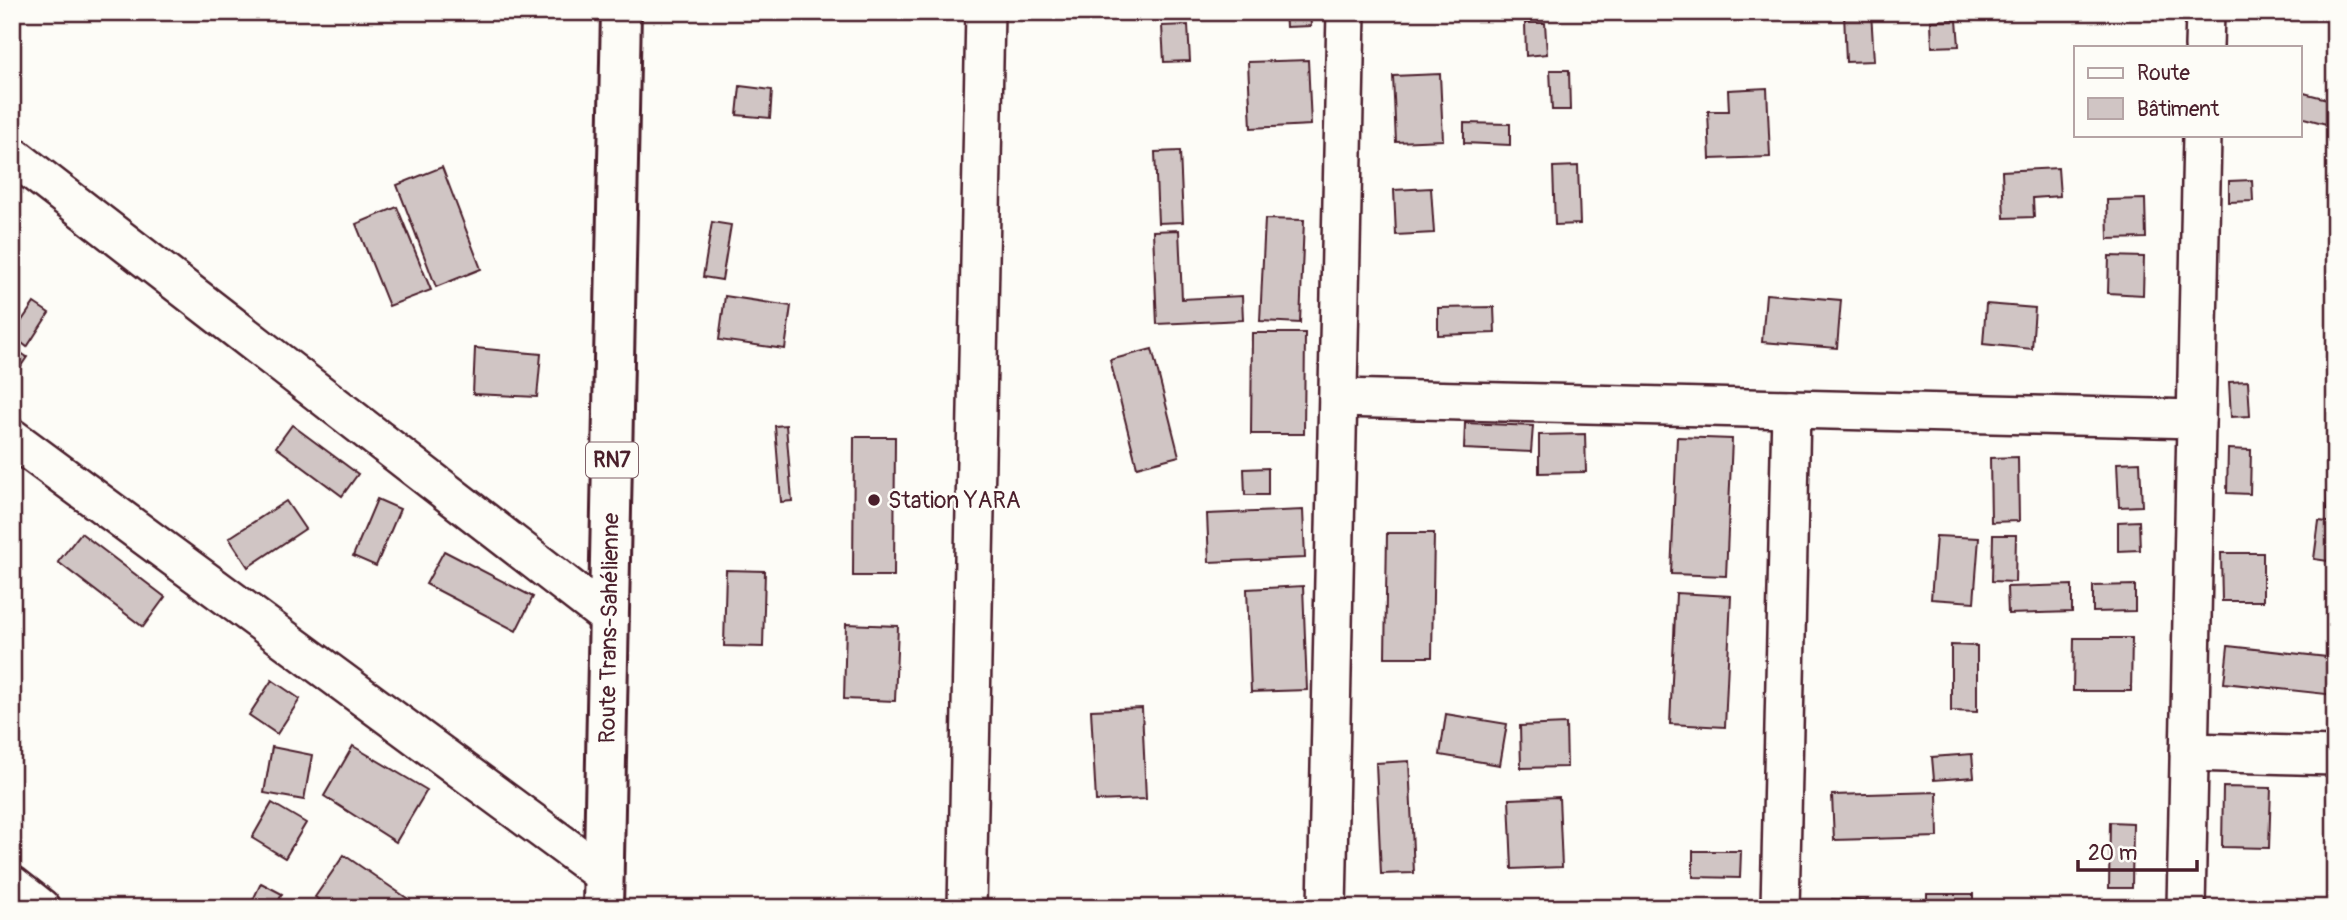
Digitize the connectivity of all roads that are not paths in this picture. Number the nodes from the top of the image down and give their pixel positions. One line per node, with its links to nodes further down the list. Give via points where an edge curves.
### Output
1 (621, 12): 12 (highway, Route Trans-Sahélienne / RN7)
2 (985, 12): 18 (street)
3 (1346, 12): 8 (street)
4 (2204, 12): 5 (street)
5 (2204, 46)
6 (2202, 136): 10 (street)
7 (12, 155): 12 (street)
8 (1338, 398): 9 (street); 19 (street)
9 (1791, 409): 10 (street); 20 (street)
10 (2196, 419): 13 (street)
11 (12, 438): 16 (street)
12 (609, 618): 16 (highway, Route Trans-Sahélienne / RN7)
13 (2189, 752): 14 (street); 21 (street)
14 (2335, 756)
15 (12, 885): 17 (street)
16 (603, 891)
17 (41, 908)
18 (967, 908)
19 (1327, 908)
20 (1780, 908)
21 (2186, 908)

